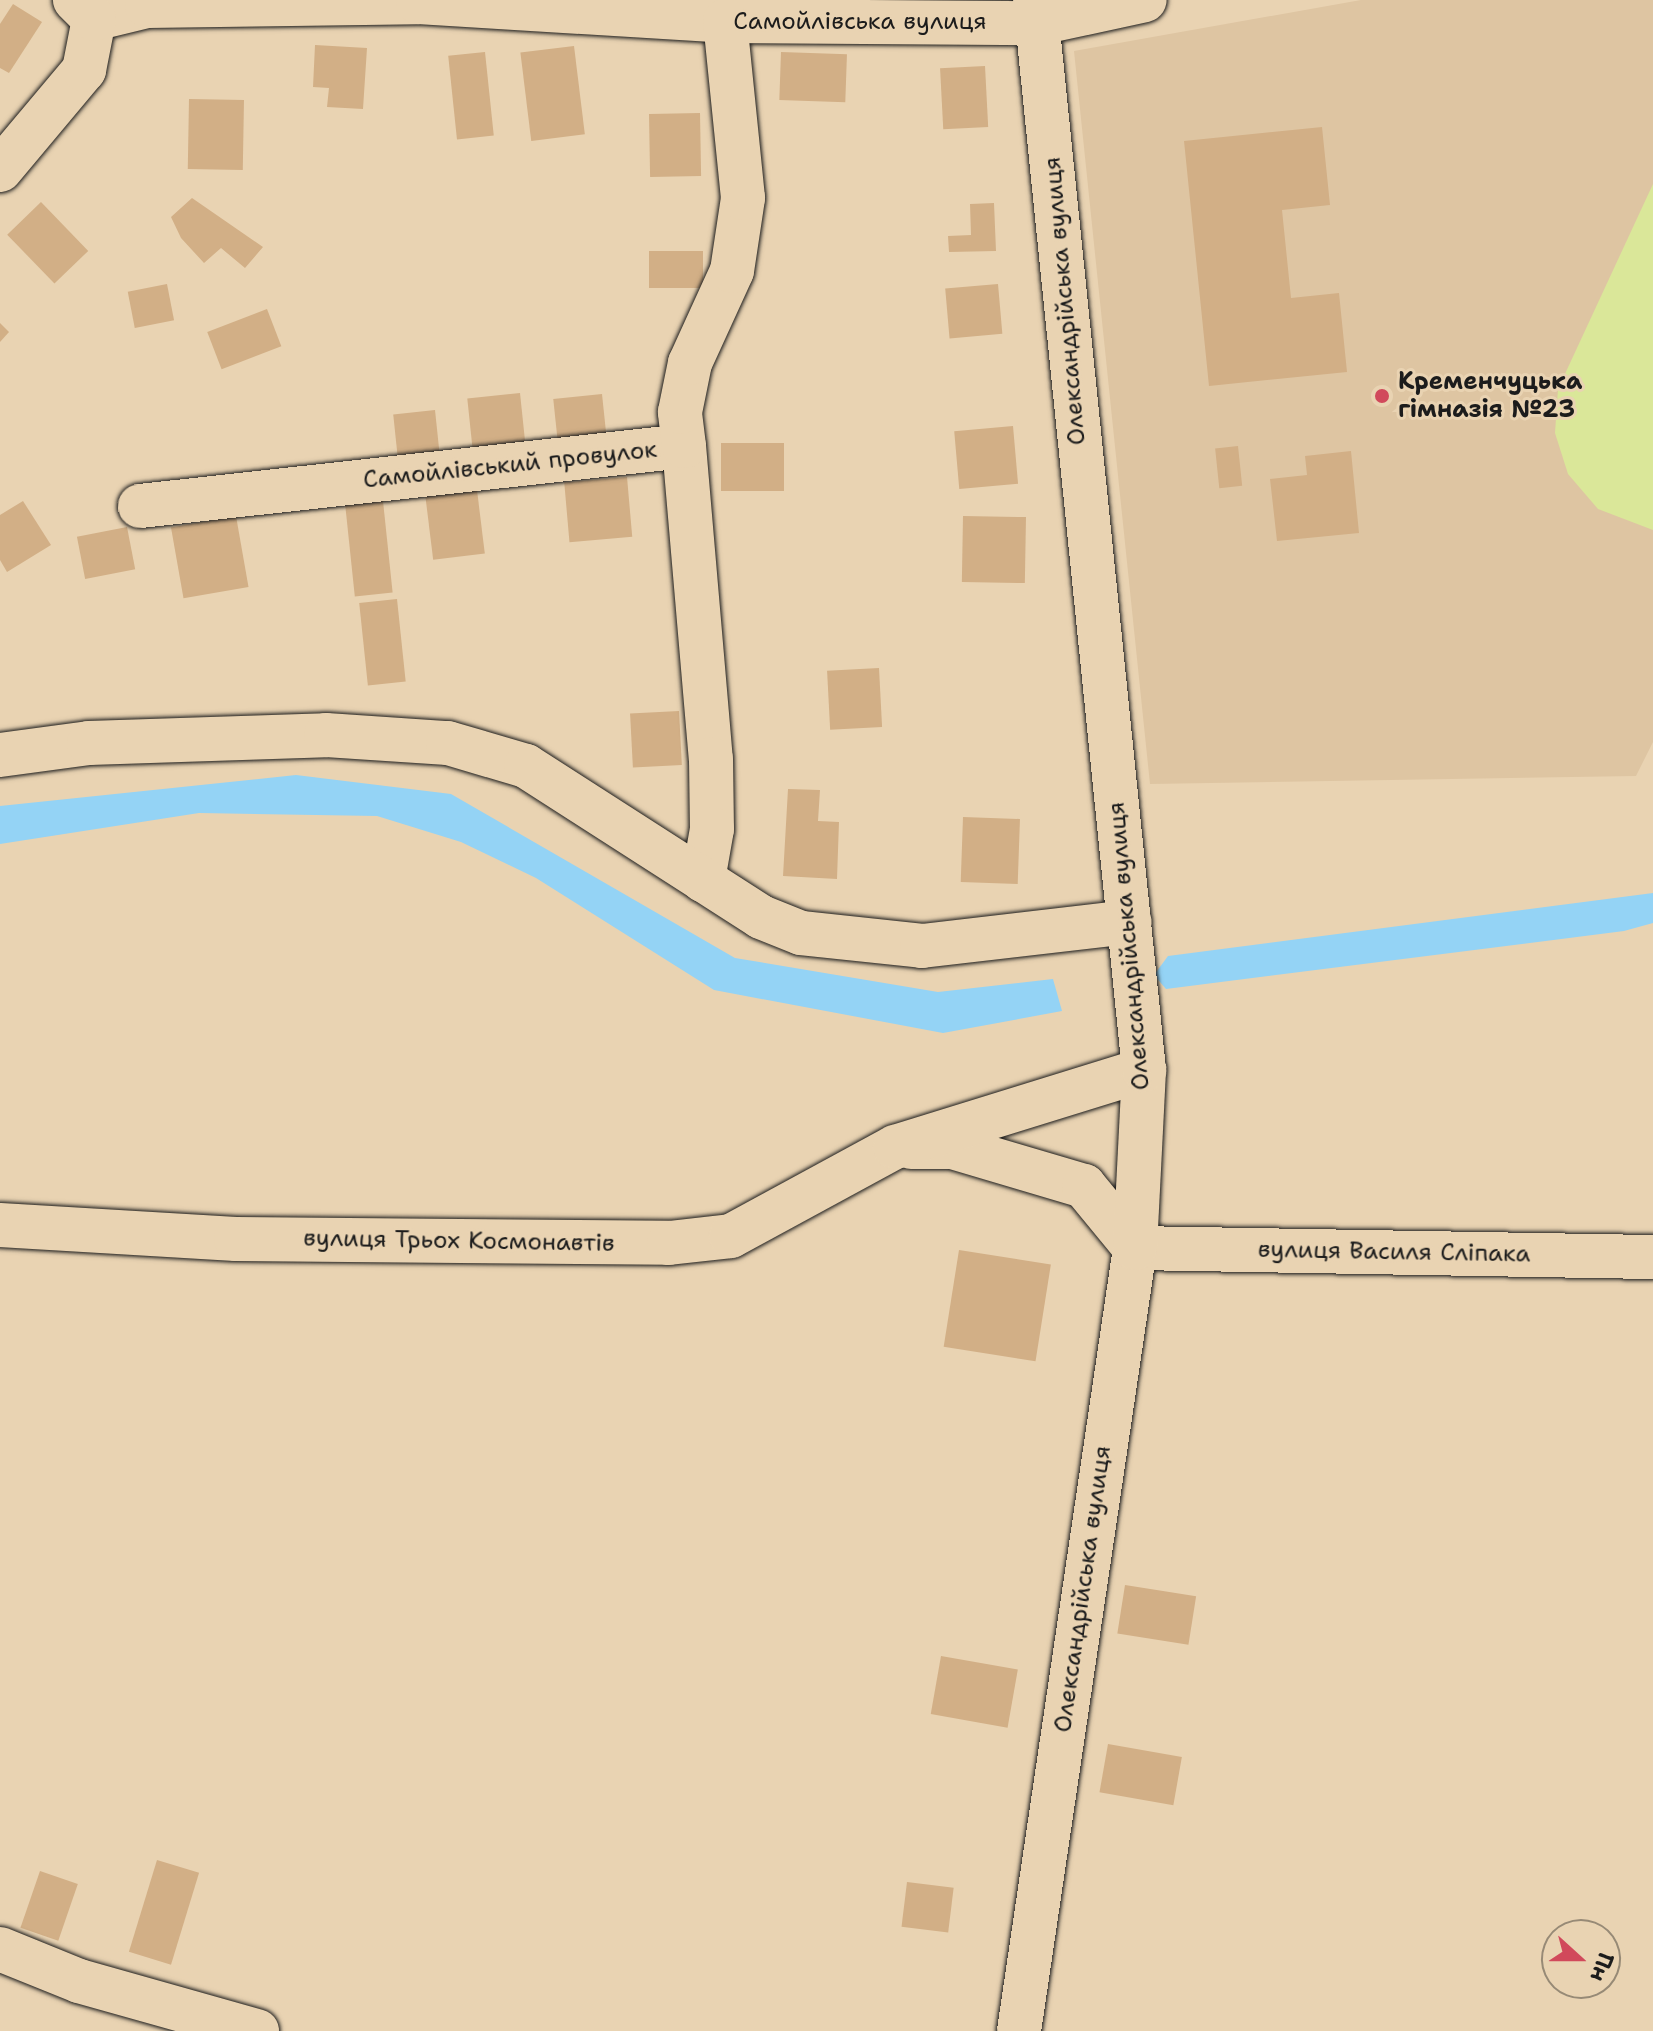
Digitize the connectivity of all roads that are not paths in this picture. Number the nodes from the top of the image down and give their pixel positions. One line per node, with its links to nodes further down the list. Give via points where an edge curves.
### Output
1 (1145, 0): 3 (street, Самойлівська вулиця)
2 (84, 9): 4 (street, Самойлівська вулиця, via 418,2); 5 (street, via 84,70)
3 (1037, 11): 4 (street, Самойлівська вулиця); 10 (street, Олександрійська вулиця)
4 (725, 21): 6 (street, Самойлівський провулок, via 743,198 732,271 690,363 680,412)
5 (0, 170)
6 (684, 446): 7 (street, Самойлівський провулок); 9 (street, via 711,759 712,829)
7 (140, 506)
8 (0, 755): 9 (street, via 89,743 326,735 448,743 526,766)
9 (703, 880): 10 (street, via 761,917 860,942 989,941)
10 (1130, 922): 11 (street, Олександрійська вулиця)
11 (1144, 1070): 12 (street, вулиця Трьох Космонавтів); 14 (street, Олександрійська вулиця)
12 (895, 1147): 13 (street, вулиця Трьох Космонавтів, via 731,1236 669,1243 236,1239); 14 (street, вулиця Трьох Космонавтів, via 952,1147 1084,1186)
13 (0, 1225)
14 (1135, 1248): 15 (street, вулиця Василя Сліпака); 18 (street, Олександрійська вулиця)
15 (1653, 1257)
16 (0, 1949): 17 (street, via 79,1981)
17 (257, 2031)
18 (1019, 2031)

